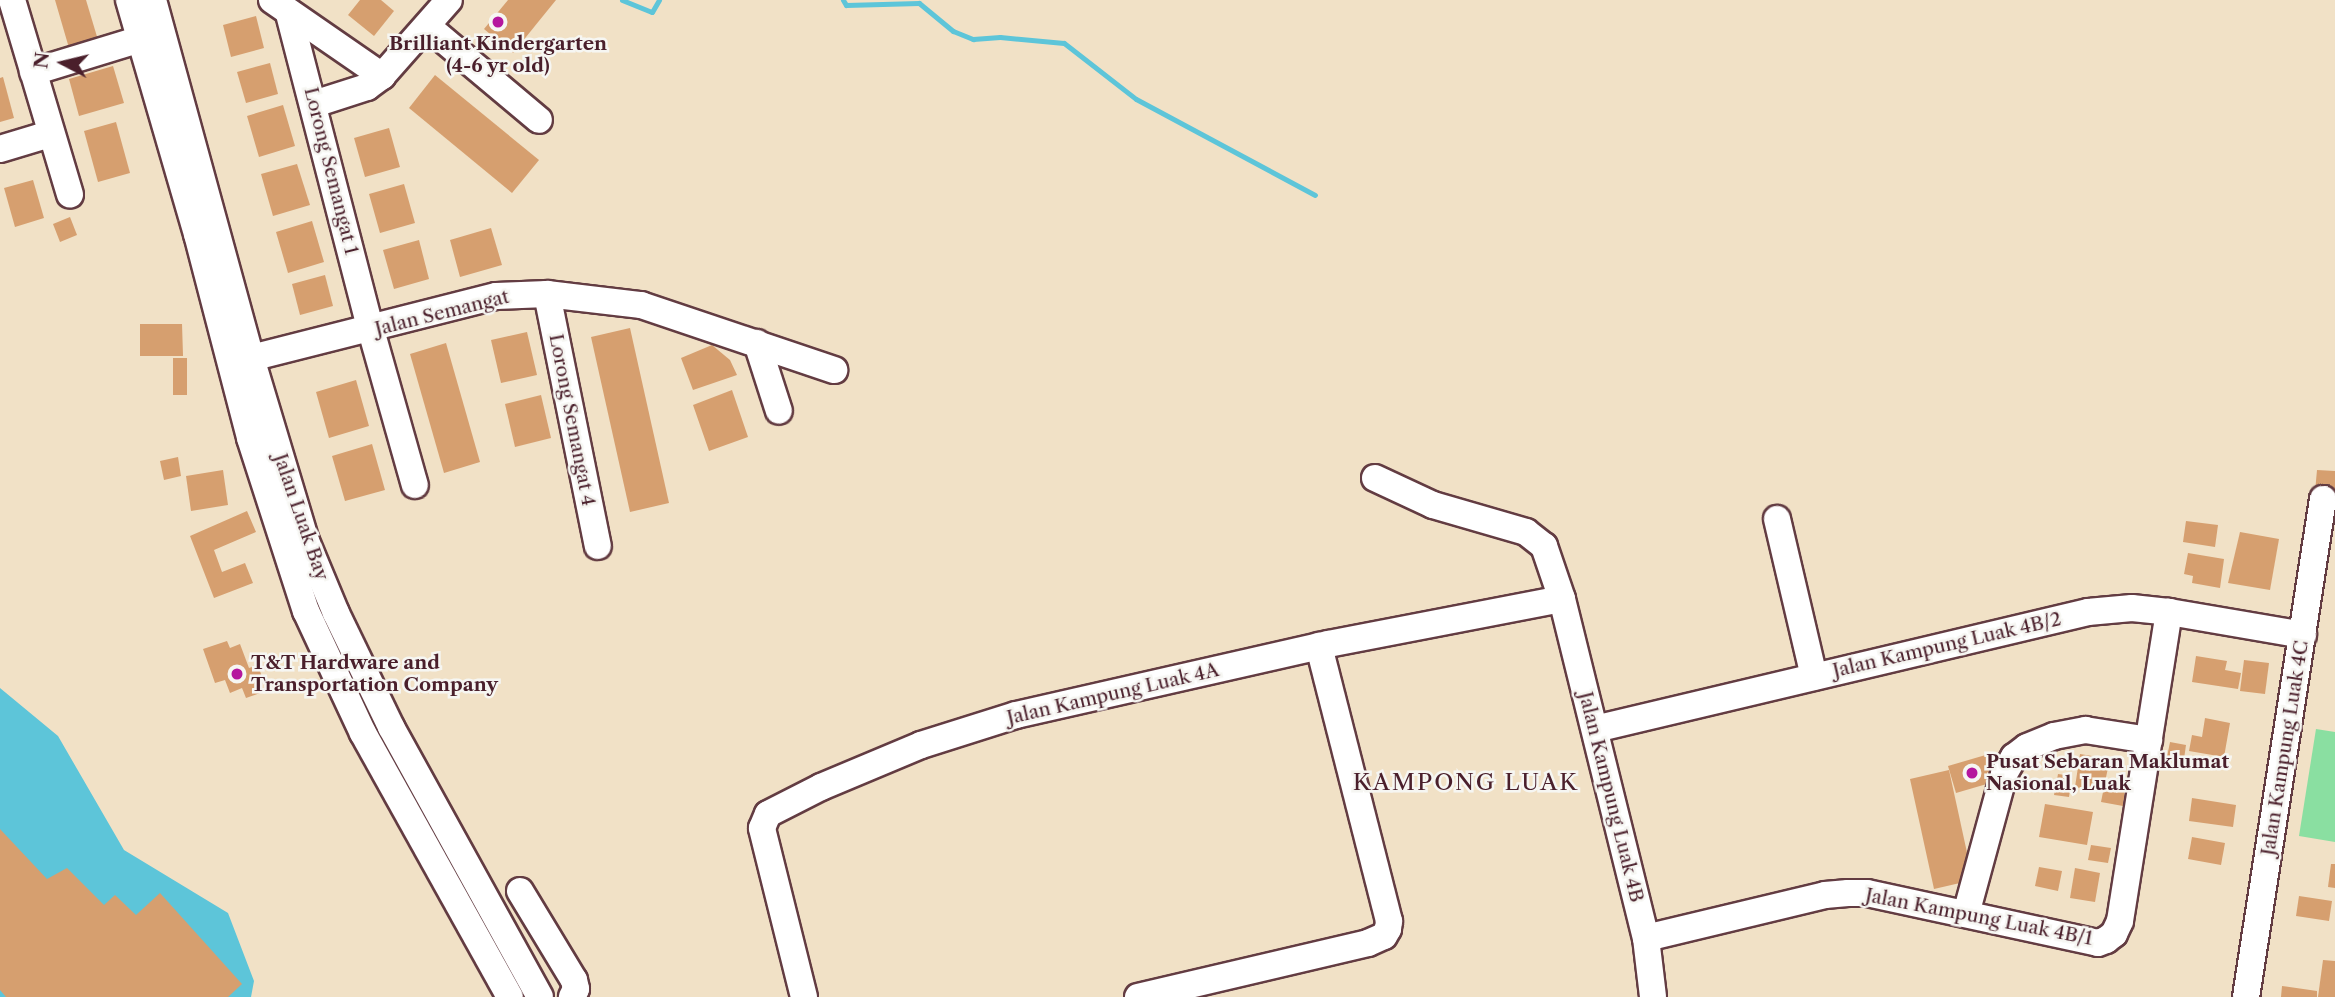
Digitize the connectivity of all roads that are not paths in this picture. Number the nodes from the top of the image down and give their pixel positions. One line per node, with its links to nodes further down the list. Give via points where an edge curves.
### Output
1 (12, 0): 8 (street)
2 (130, 0): 7 (street, Jalan Luak Bay)
3 (153, 0): 18 (street, Jalan Luak Bay)
4 (449, 0): 6 (street)
5 (281, 7): 9 (street); 10 (street, Lorong Semangat 1)
6 (427, 26): 9 (street); 11 (street)
7 (141, 39): 8 (street); 36 (street, Jalan Luak Bay, via 250,438 306,611 363,733)
8 (33, 72): 12 (street)
9 (382, 76): 10 (street, via 367,87)
10 (314, 104): 16 (street, Lorong Semangat 1)
11 (539, 120)
12 (50, 134): 13 (street); 14 (street)
13 (0, 149)
14 (70, 195)
15 (547, 294): 16 (street, Jalan Semangat, via 496,296); 17 (street, Jalan Semangat, via 641,305); 25 (street, Lorong Semangat 4)
16 (371, 330): 18 (street, Jalan Semangat); 22 (street, Lorong Semangat 1)
17 (757, 342): 19 (street, Jalan Semangat); 20 (street)
18 (251, 358): 37 (street, Jalan Luak Bay, via 306,541 336,613 391,727)
19 (834, 370)
20 (779, 411)
21 (1375, 478): 26 (street, Jalan Kampung Luak 4B, via 1433,505 1534,536 1544,545)
22 (415, 485)
23 (2323, 499): 28 (street, Jalan Kampung Luak 4C)
24 (1777, 519): 30 (street)
25 (598, 546)
26 (1562, 599): 29 (street, Jalan Kampung Luak 4A); 31 (street, Jalan Kampung Luak 4B)
27 (2169, 612): 28 (street, Jalan Kampung Luak 4B/2); 30 (street, Jalan Kampung Luak 4B/2, via 2132,608 2088,612); 32 (street, Jalan Kampung Luak 4B/1)
28 (2302, 635): 42 (street, Jalan Kampung Luak 4C)
29 (1330, 643): 39 (street, Jalan Kampung Luak 4A, via 1016,715 921,746 768,814 762,828); 40 (street, via 1388,929 1368,943)
30 (1814, 677): 31 (street, Jalan Kampung Luak 4B/2)
31 (1595, 729): 35 (street, Jalan Kampung Luak 4B)
32 (2149, 740): 34 (street, via 2085,730 2053,736 2014,757 2004,774); 34 (street, Jalan Kampung Luak 4B/1, via 2120,921 2114,934 2098,943)
33 (520, 891): 38 (street, via 574,980)
34 (1966, 914): 35 (street, Jalan Kampung Luak 4B/1, via 1848,893)
35 (1646, 938): 41 (street, Jalan Kampung Luak 4B)
36 (510, 997)
37 (540, 997)
38 (572, 997)
39 (804, 997)
40 (1138, 997)
41 (1653, 997)
42 (2246, 997)

